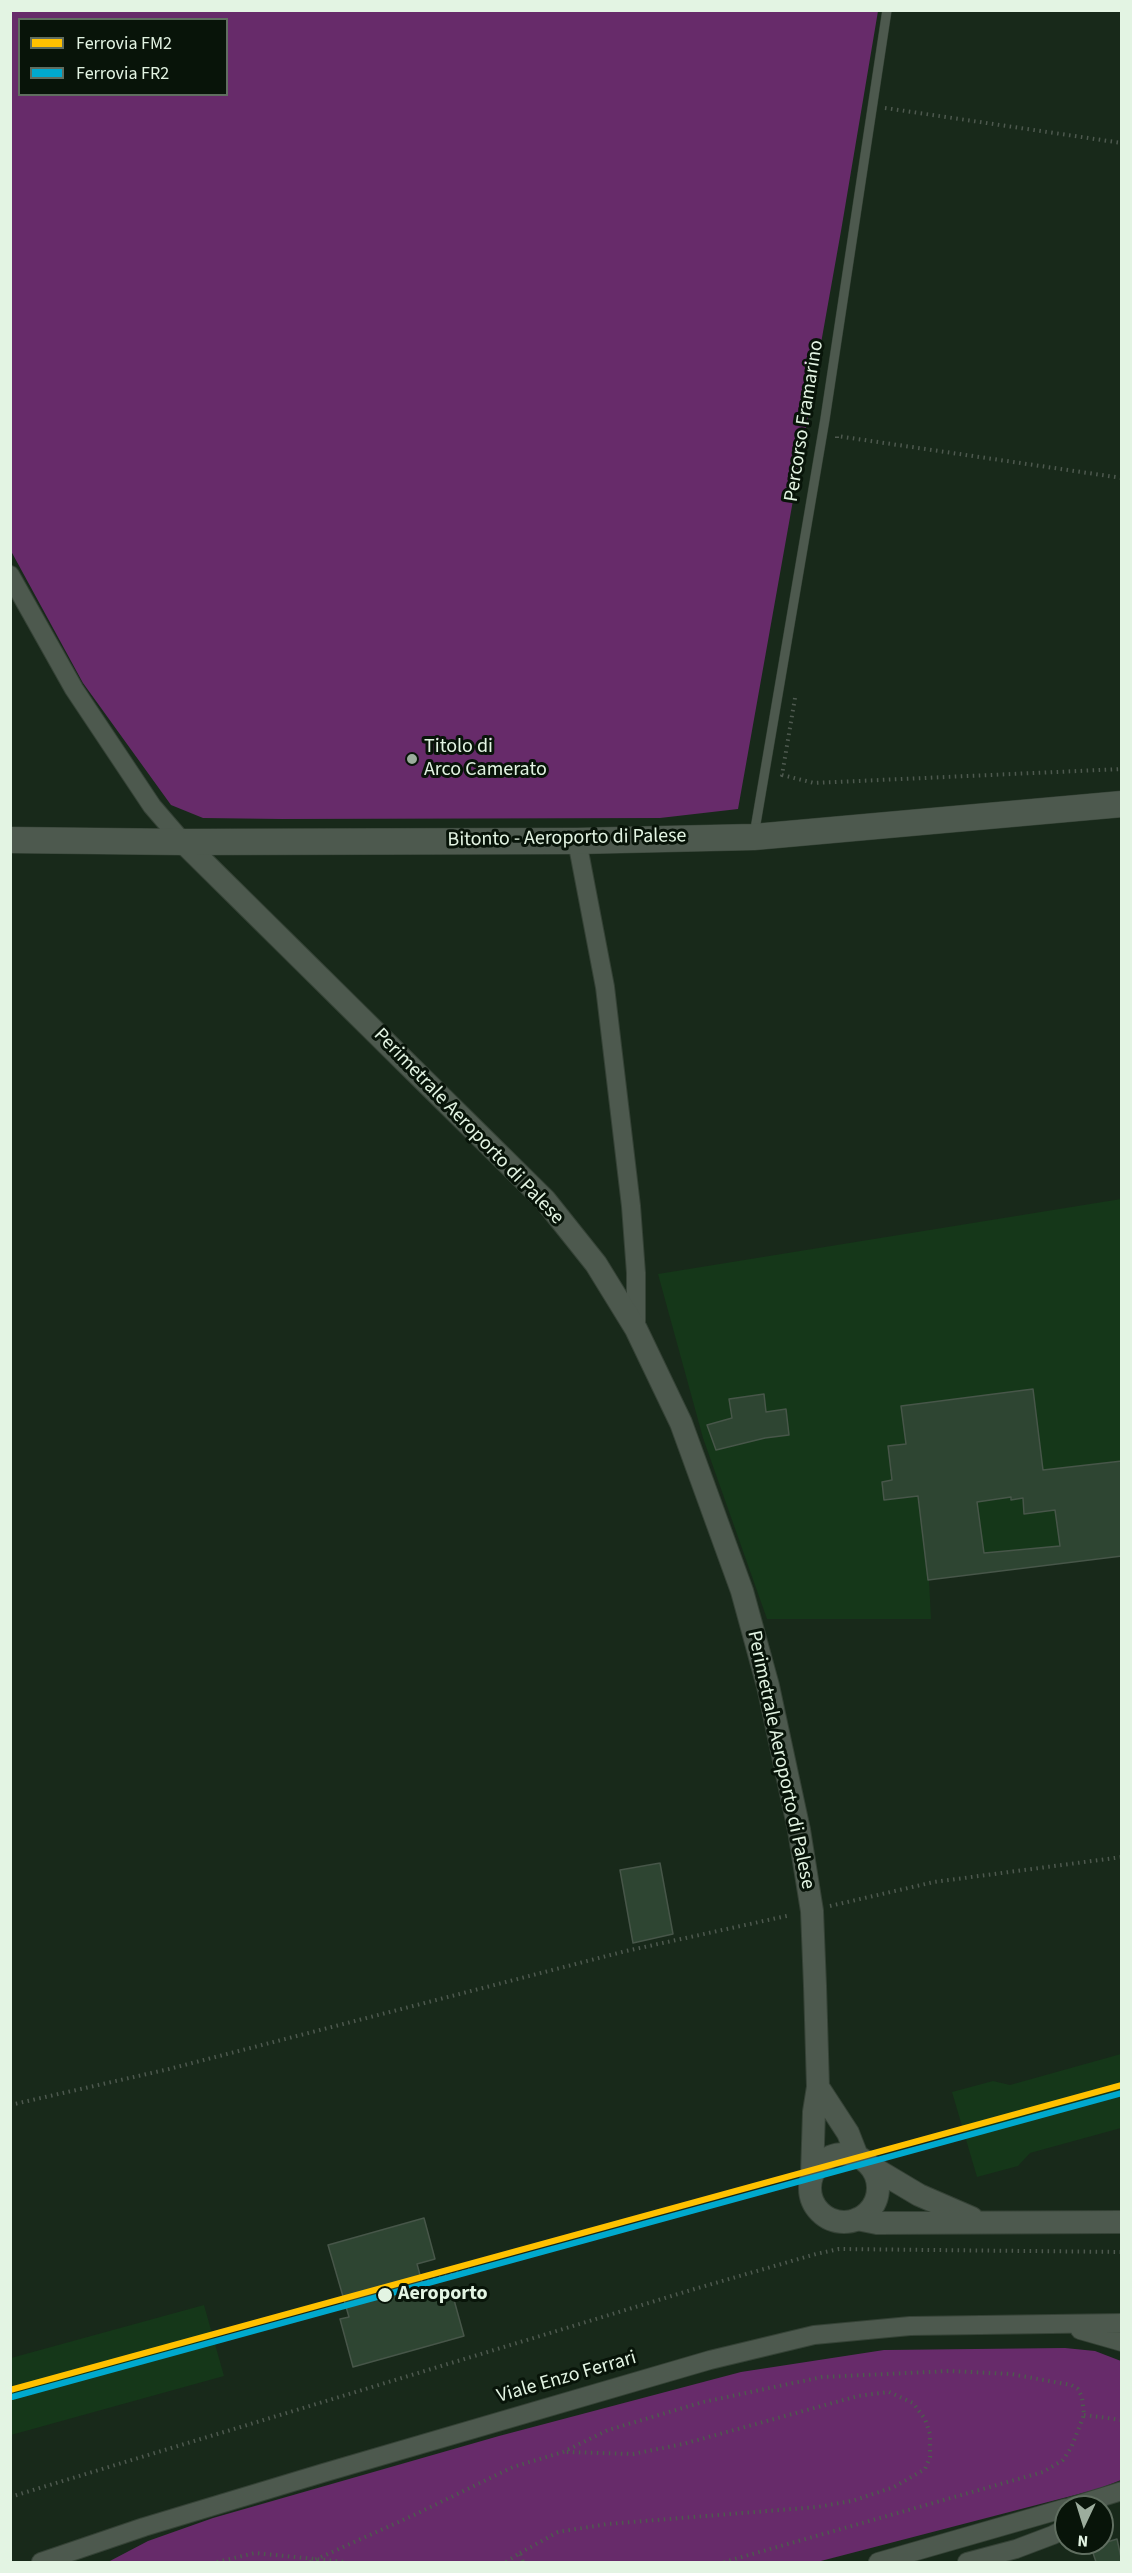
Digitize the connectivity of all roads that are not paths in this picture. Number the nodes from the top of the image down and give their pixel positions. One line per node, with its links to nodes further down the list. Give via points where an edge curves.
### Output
1 (886, 10): 4 (lane, Percorso Framarino, via 825,419)
2 (10, 575): 7 (street, via 74,689 152,806)
3 (1122, 804): 4 (main road, Bitonto - Aeroporto di Palese)
4 (754, 837): 6 (main road, Bitonto - Aeroporto di Palese)
5 (10, 840): 7 (main road, Bitonto - Aeroporto di Palese)
6 (577, 841): 7 (main road, Bitonto - Aeroporto di Palese); 8 (street, via 605,987 631,1206)
7 (183, 842): 8 (street, Perimetrale Aeroporto di Palese, via 545,1200 596,1264)
8 (636, 1329): 9 (street, Perimetrale Aeroporto di Palese, via 681,1423 742,1591 768,1686 812,1911)
9 (818, 2087): 10 (street); 11 (street, Perimetrale Aeroporto di Palese)
10 (864, 2162): 11 (street, via 836,2155 826,2159); 12 (street, via 879,2185 878,2196 866,2214); 13 (street, via 947,2208)
11 (812, 2175): 12 (street, via 811,2195 820,2212 837,2221)
12 (857, 2219): 13 (street, via 877,2223)
13 (982, 2221): 14 (street)
14 (1122, 2222)
15 (1047, 2323): 16 (street, Viale Enzo Ferrari); 17 (street); 20 (street, Viale Enzo Ferrari, via 910,2326 814,2335 710,2360 156,2524)
16 (1122, 2323)
17 (1122, 2342)
18 (1054, 2511): 24 (street)
19 (1054, 2534): 25 (street)
20 (94, 2546): 21 (street, Viale Enzo Ferrari); 22 (street); 23 (street)
21 (41, 2562)
22 (63, 2562)
23 (70, 2562)
24 (878, 2562)
25 (967, 2562)

